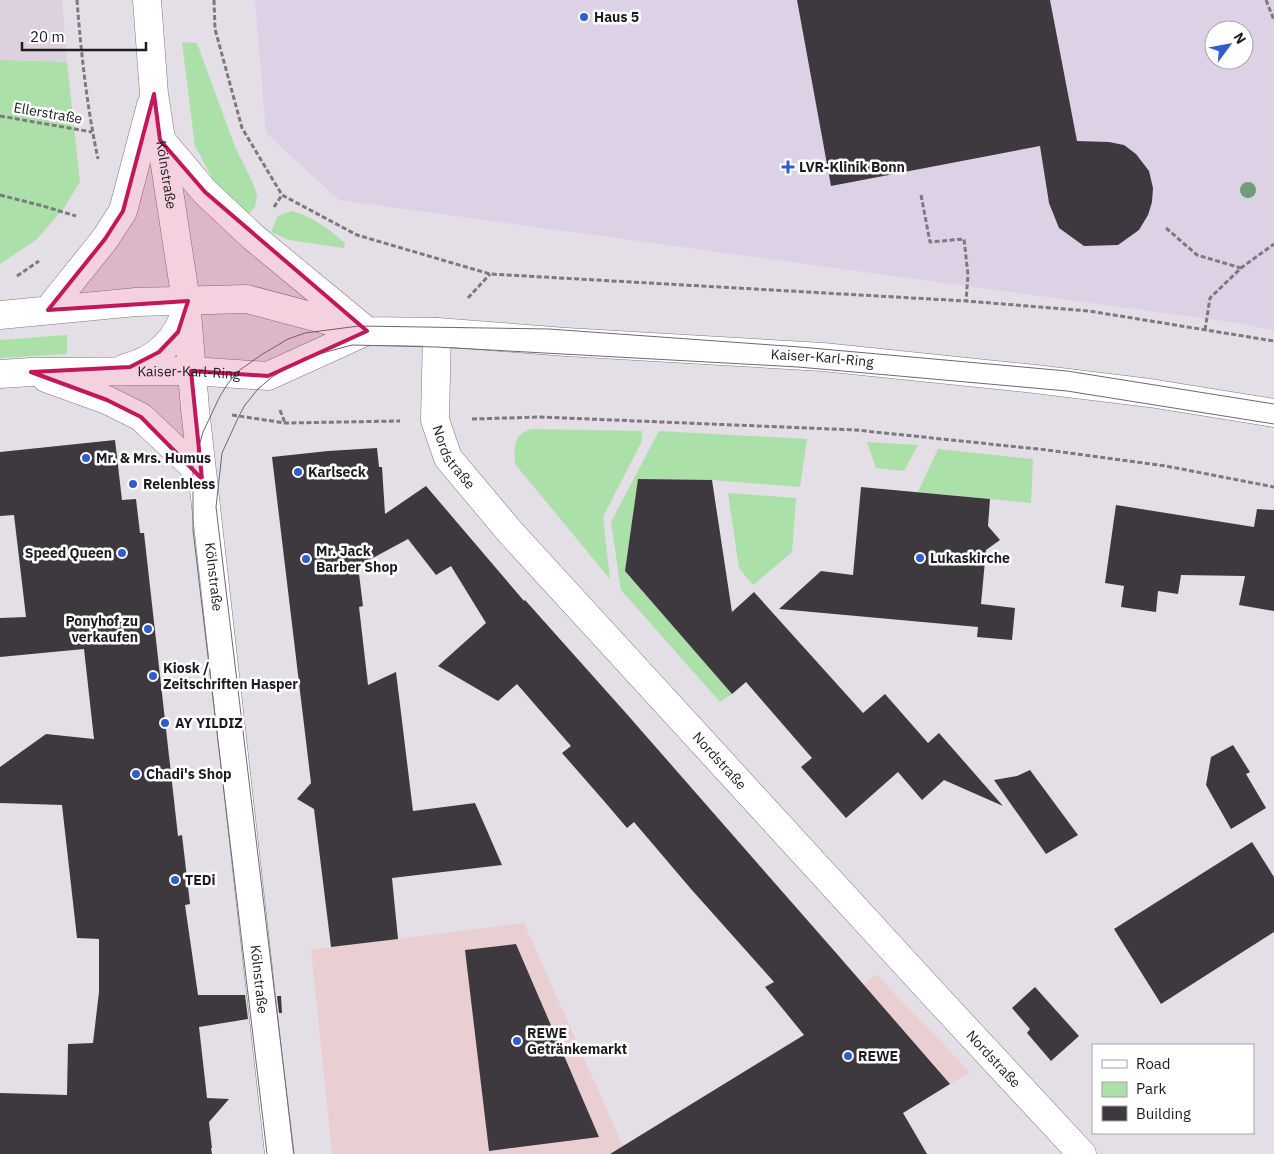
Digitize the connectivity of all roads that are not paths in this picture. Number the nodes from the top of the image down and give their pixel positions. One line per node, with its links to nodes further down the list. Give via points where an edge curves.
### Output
1 (147, 0): 2 (main road, Kölnstraße)
2 (154, 94): 3 (main road, Kölnstraße); 6 (main road, via 123,211 105,239)
3 (160, 140): 5 (main road, Kölnstraße); 8 (main road, via 205,192 253,237)
4 (247, 299): 5 (main road, Kaiser-Karl-Ring); 8 (main road, Kaiser-Karl-Ring); 10 (main road, via 219,309 198,326 192,343)
5 (186, 304): 6 (main road, Kaiser-Karl-Ring, via 136,302); 10 (main road, Kölnstraße); 11 (main road, via 178,332 171,342 149,359)
6 (48, 310): 7 (main road, Kaiser-Karl-Ring)
7 (0, 316)
8 (367, 331): 9 (main road, Kaiser-Karl-Ring); 10 (main road, Kaiser-Karl-Ring, via 268,376)
9 (437, 332): 14 (main road, Kaiser-Karl-Ring, via 833,358 1150,393); 17 (main road, Nordstraße, via 435,420 448,458 511,533)
10 (191, 370): 11 (main road, Kaiser-Karl-Ring); 15 (main road, Kölnstraße)
11 (114, 371): 12 (main road, Kaiser-Karl-Ring)
12 (31, 372): 13 (main road, Kaiser-Karl-Ring); 15 (main road, via 106,400 141,418 193,466)
13 (0, 374)
14 (1274, 413)
15 (202, 479): 16 (main road, Kölnstraße)
16 (279, 1154)
17 (1082, 1154)

